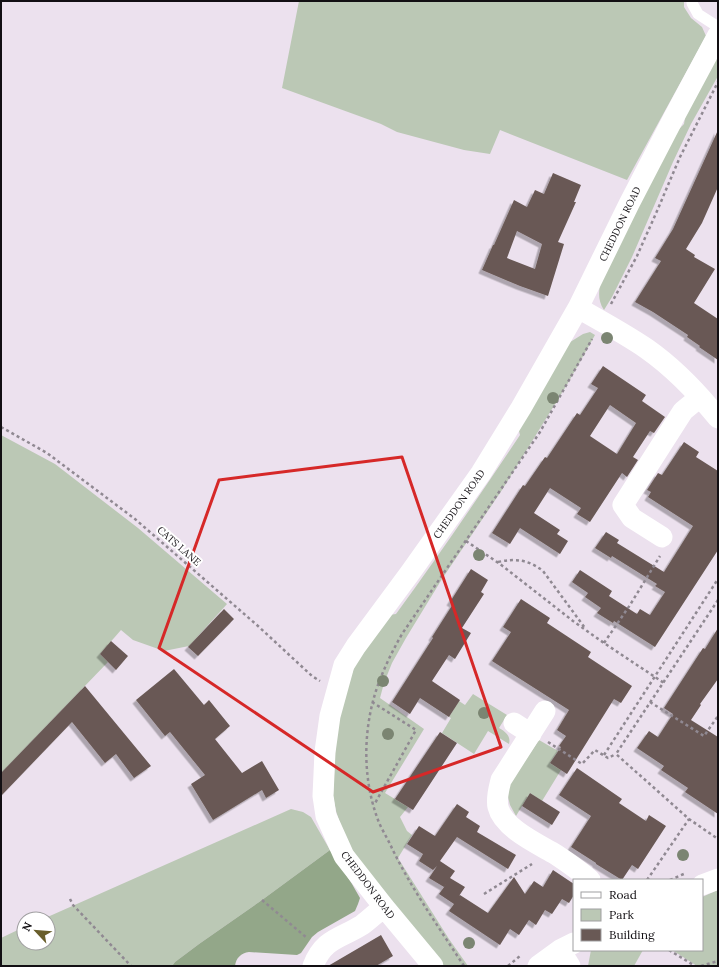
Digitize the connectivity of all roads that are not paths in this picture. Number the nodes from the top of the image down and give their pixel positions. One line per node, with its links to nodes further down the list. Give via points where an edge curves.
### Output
1 (692, 1): 2 (lane, via 698,14)
2 (718, 27)
3 (718, 35): 4 (street, CHEDDON ROAD, via 629,204)
4 (578, 308): 5 (street, via 648,350 680,375); 12 (street, CHEDDON ROAD, via 522,408 481,473 344,665 330,716 325,752 323,796 326,816 344,856)
5 (700, 397): 6 (street); 7 (street, via 683,411 623,505 632,518)
6 (718, 418)
7 (662, 537)
8 (545, 711): 9 (street, via 526,730 501,780 498,808 515,830 579,870)
9 (589, 879)
10 (718, 879): 11 (street)
11 (703, 885)
12 (384, 907): 14 (street, via 361,925 330,942); 15 (street, CHEDDON ROAD)
13 (568, 953): 16 (street)
14 (318, 957)
15 (433, 966)
16 (538, 966)

